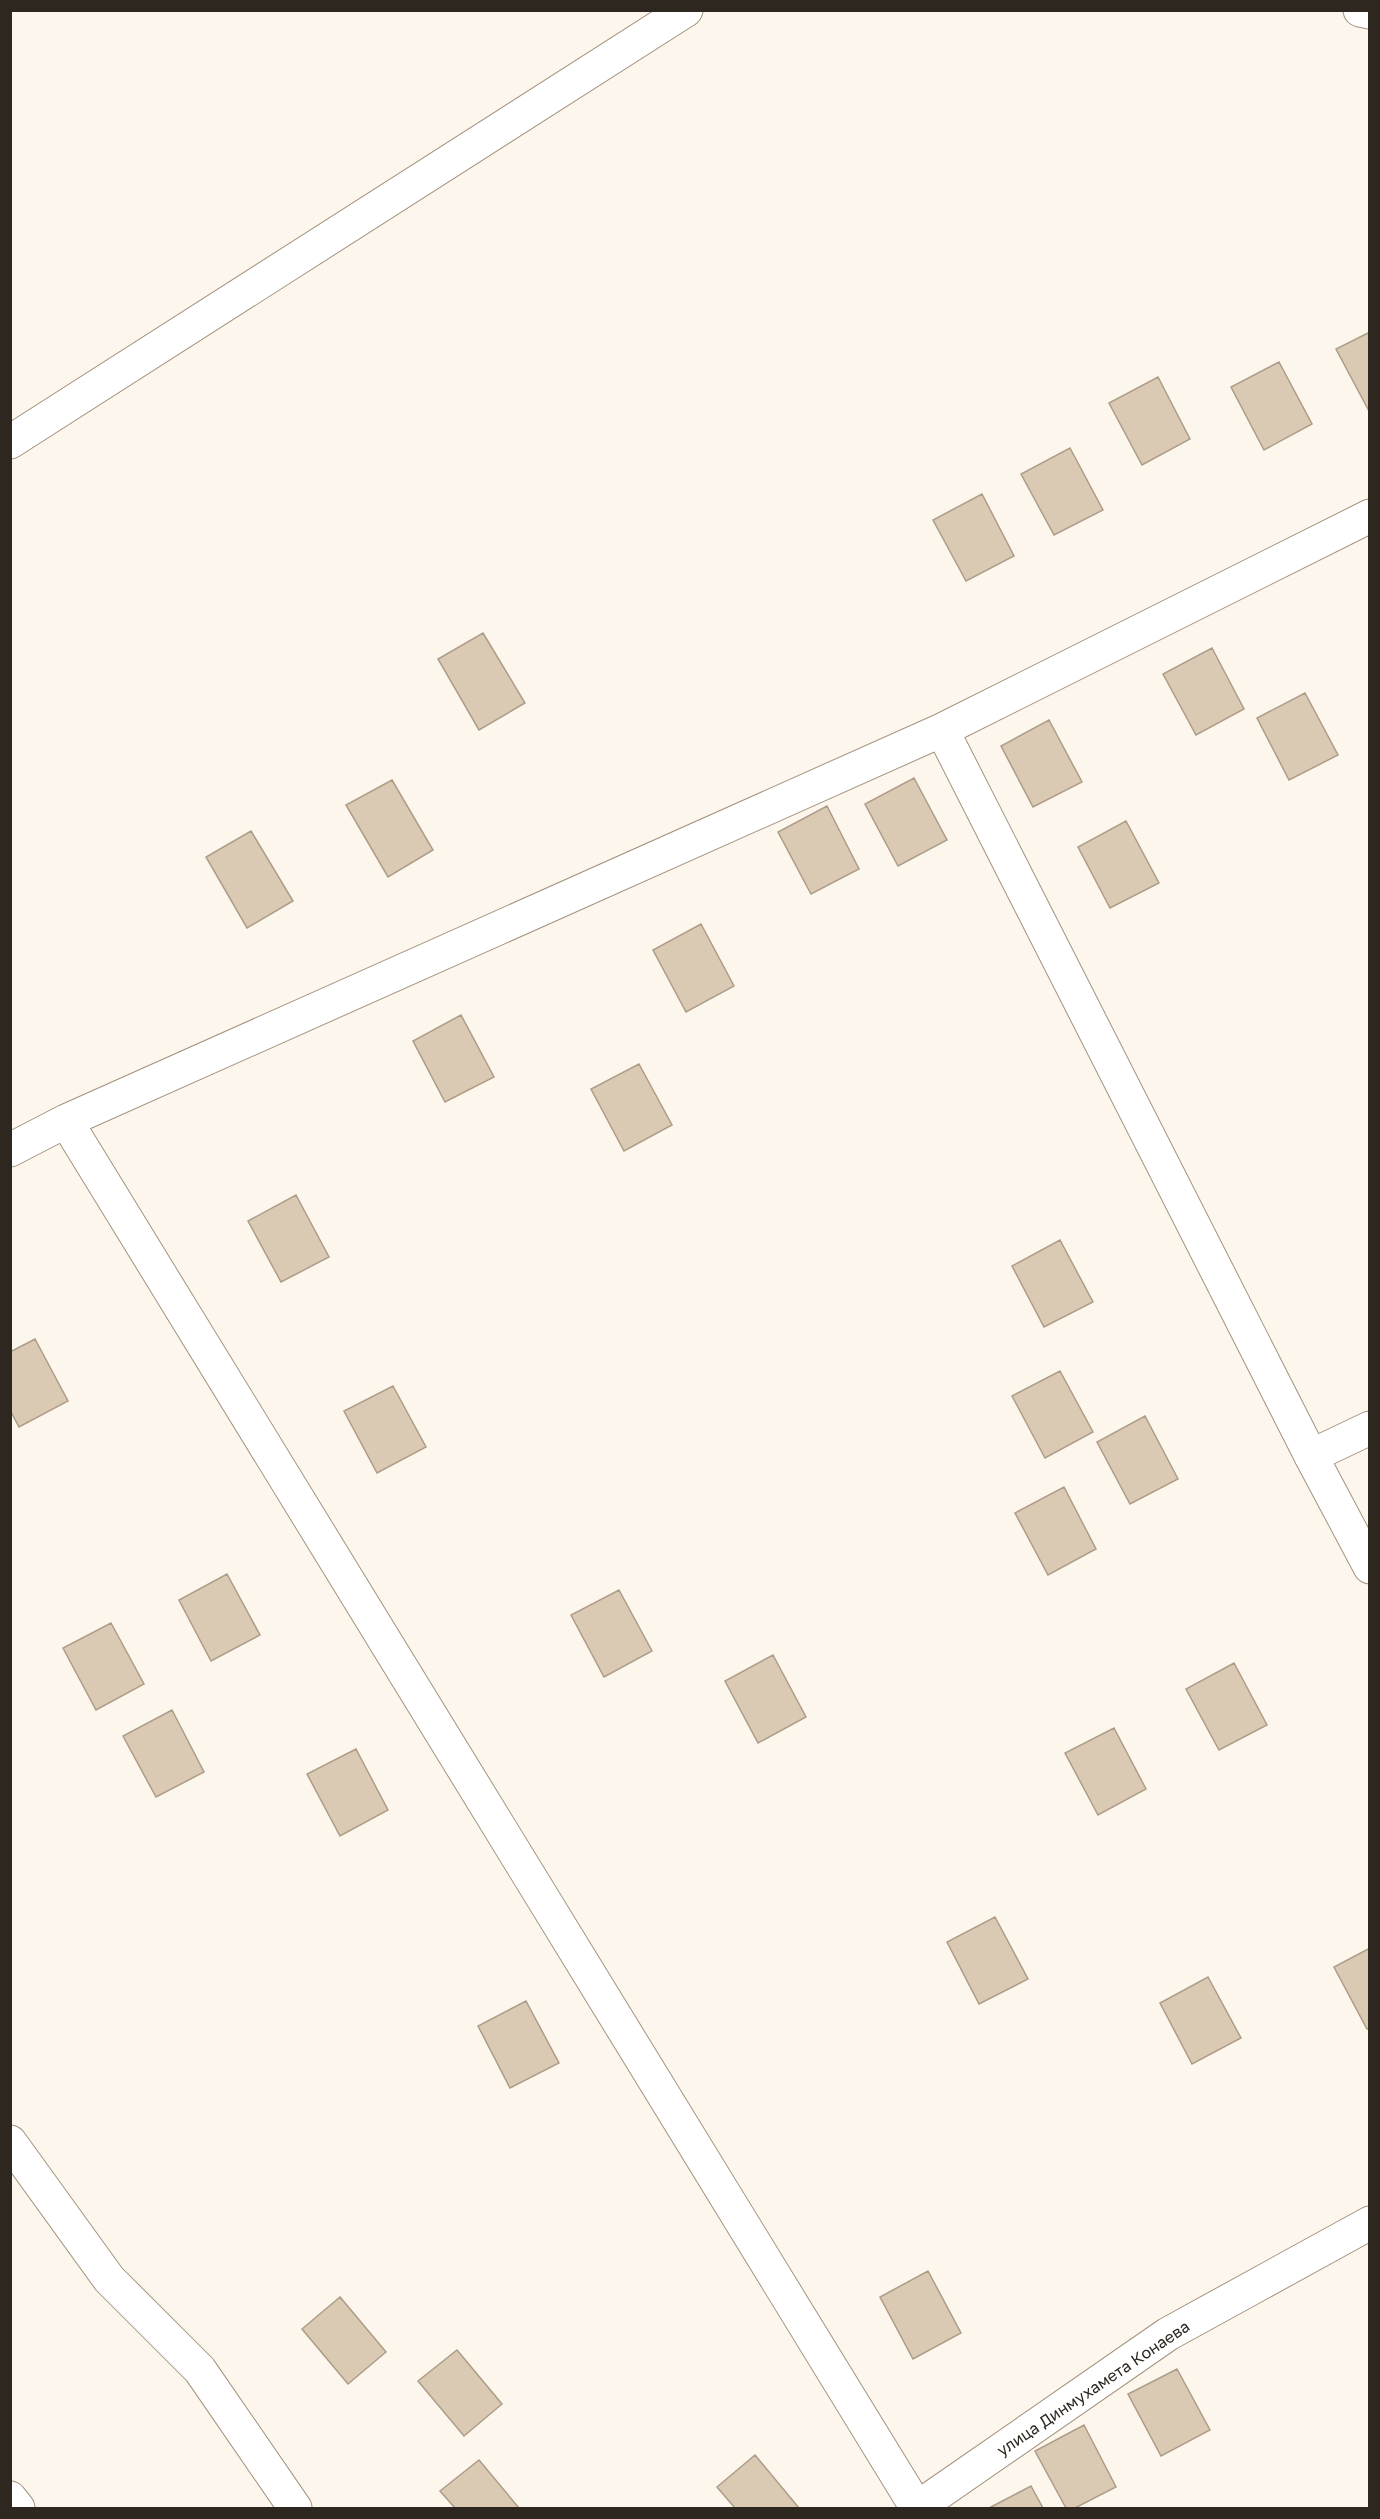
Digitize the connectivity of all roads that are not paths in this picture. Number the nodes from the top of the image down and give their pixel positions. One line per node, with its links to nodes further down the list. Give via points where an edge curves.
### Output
1 (686, 10): 4 (street)
2 (1360, 10): 3 (street)
3 (1370, 12)
4 (10, 442)
5 (1370, 516): 6 (street)
6 (942, 730): 7 (street); 10 (street)
7 (66, 1121): 8 (street); 17 (street)
8 (10, 1150)
9 (1370, 1428): 10 (street)
10 (1311, 1456): 11 (street)
11 (1370, 1567)
12 (10, 2142): 16 (street, via 110,2279 200,2370)
13 (1370, 2223): 17 (street, улица Динмухамета Конаева, via 1168,2334)
14 (10, 2498): 15 (street)
15 (18, 2508)
16 (295, 2508)
17 (917, 2508)

